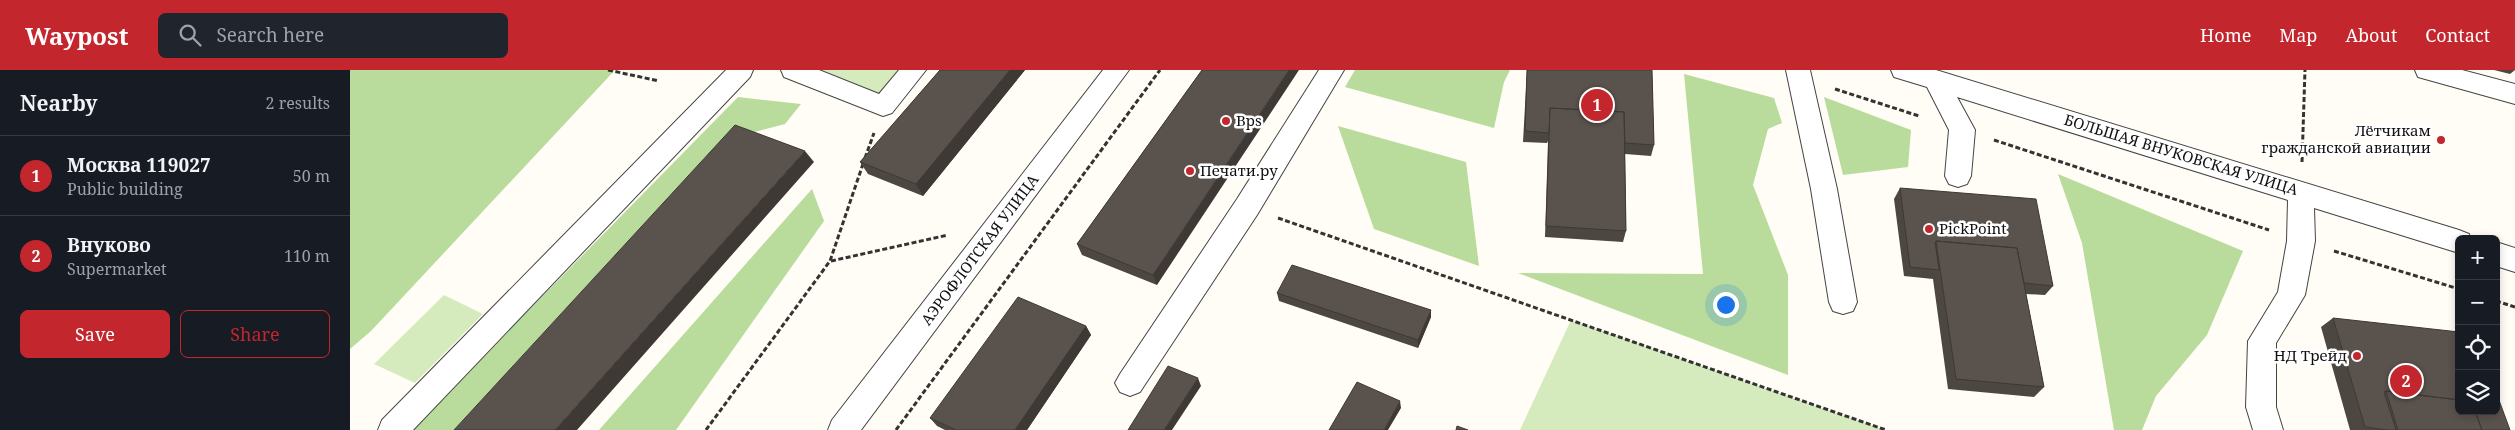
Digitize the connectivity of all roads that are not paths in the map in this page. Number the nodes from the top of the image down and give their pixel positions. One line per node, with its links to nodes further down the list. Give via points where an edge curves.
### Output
1 (741, 70): 18 (street)
2 (793, 70): 3 (street, via 884,106)
3 (914, 70)
4 (1117, 70): 19 (street, АЭРОФЛОТСКАЯ УЛИЦА)
5 (1332, 70): 17 (street, via 1247,207)
6 (1904, 70): 9 (street, БОЛЬШАЯ ВНУКОВСКАЯ УЛИЦА)
7 (2427, 70): 10 (street)
8 (1798, 73): 16 (street, via 1824,189)
9 (1936, 80): 11 (street, via 1962,130); 12 (street, БОЛЬШАЯ ВНУКОВСКАЯ УЛИЦА)
10 (2515, 94)
11 (1958, 176)
12 (2301, 192): 13 (street, БОЛЬШАЯ ВНУКОВСКАЯ УЛИЦА); 20 (street, via 2301,241 2291,295 2262,341 2261,407)
13 (2455, 241)
14 (2500, 255): 15 (street)
15 (2515, 260)
16 (1843, 302)
17 (1130, 383)
18 (393, 430)
19 (844, 430)
20 (2268, 430)

